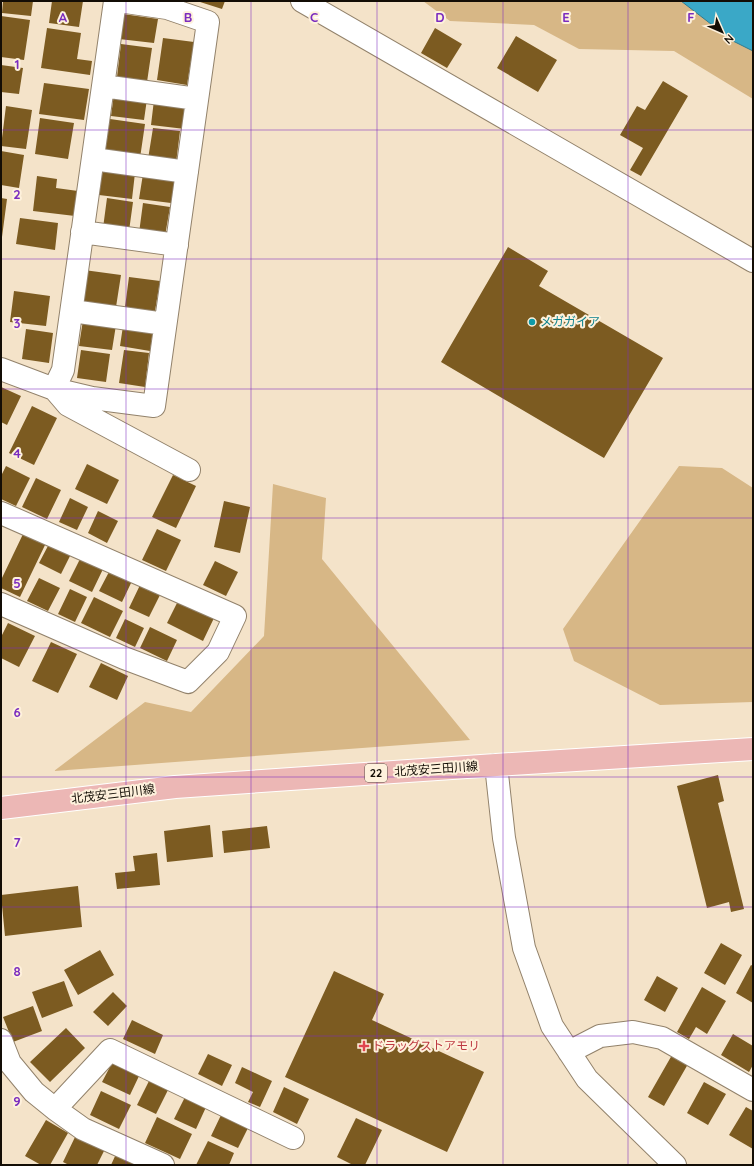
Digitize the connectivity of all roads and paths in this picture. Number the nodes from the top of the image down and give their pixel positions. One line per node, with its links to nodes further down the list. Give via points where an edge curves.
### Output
1 (115, 1): 4 (street)
2 (120, 1): 5 (street, via 167,8 208,22)
3 (302, 1): 10 (street)
4 (103, 86): 5 (street); 6 (street)
5 (197, 99): 7 (street)
6 (93, 159): 7 (street); 8 (street)
7 (187, 172): 9 (street)
8 (82, 232): 9 (street); 11 (street)
9 (177, 245): 12 (street)
10 (753, 261)
11 (72, 311): 12 (street); 14 (street, via 63,370)
12 (166, 324): 14 (street, via 154,406 92,398)
13 (1, 369): 14 (street)
14 (54, 389): 15 (street, via 68,405)
15 (189, 470)
16 (1, 513): 17 (street, via 235,616 218,652 188,682 124,658)
17 (1, 604)
18 (753, 749): 19 (main road, 北茂安三田川線 / 22)
19 (496, 765): 20 (main road, 北茂安三田川線 / 22, via 175,787); 22 (street, via 504,838 524,948 552,1026)
20 (1, 808)
21 (1, 1040): 24 (street, via 10,1063 34,1092)
22 (569, 1052): 23 (street, via 600,1036 633,1032 662,1038); 27 (street, via 587,1079)
23 (753, 1090)
24 (55, 1109): 25 (street, via 110,1050); 26 (street, via 83,1129)
25 (293, 1138)
26 (163, 1165)
27 (676, 1165)

